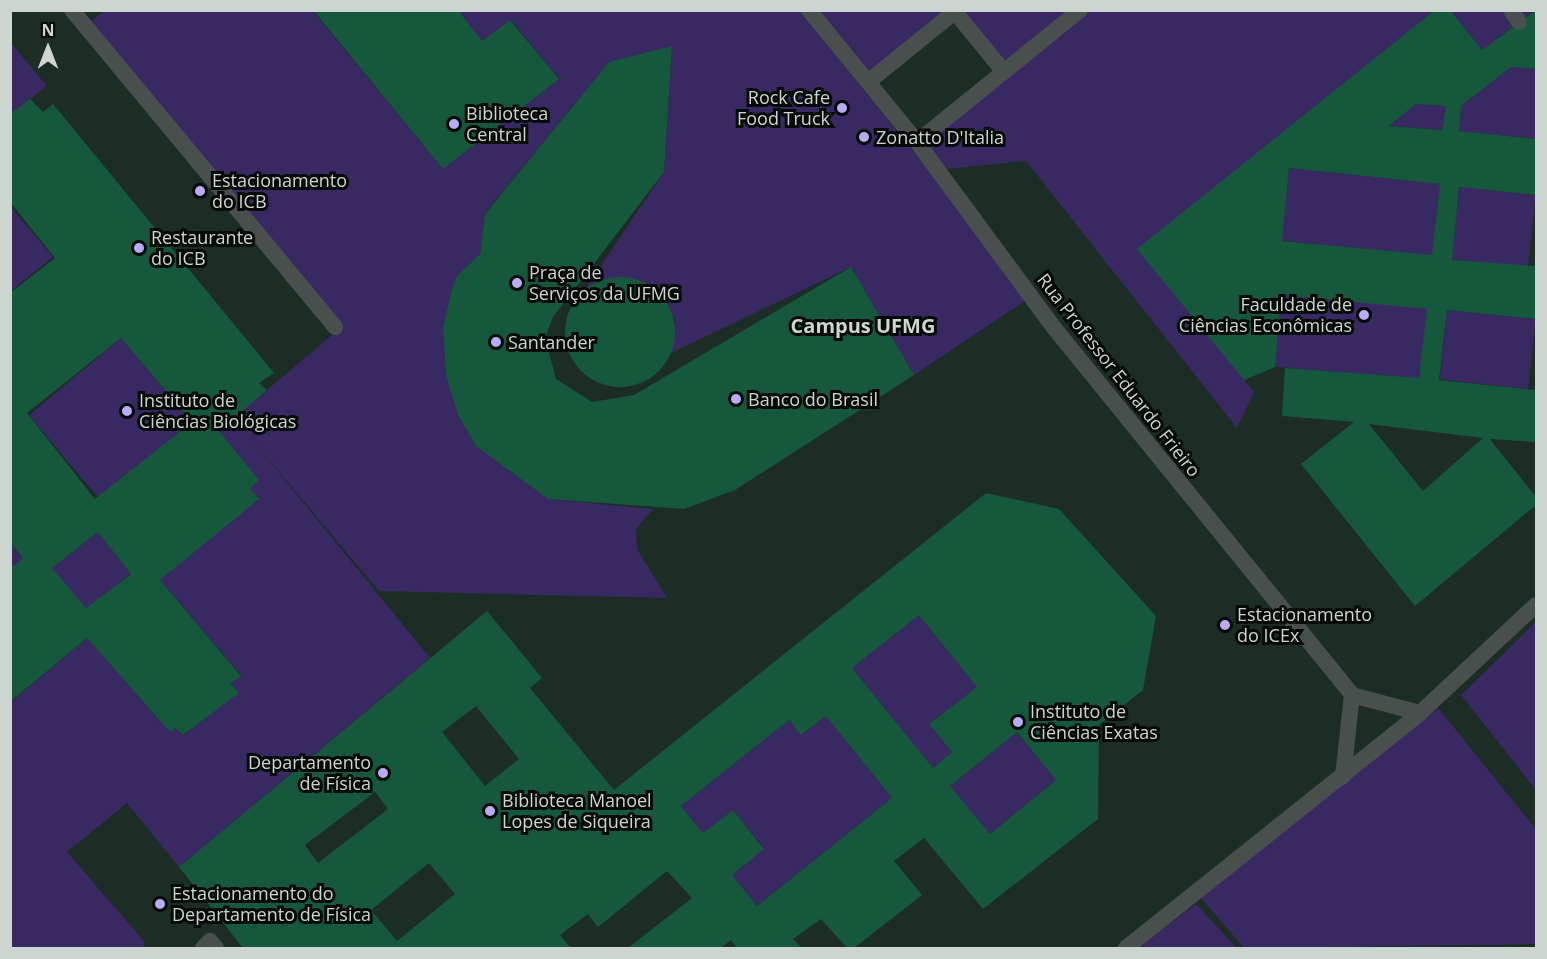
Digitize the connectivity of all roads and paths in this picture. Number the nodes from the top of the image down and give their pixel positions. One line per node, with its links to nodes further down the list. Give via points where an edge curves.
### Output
1 (72, 10): 8 (street)
2 (809, 10): 6 (street, Rua Professor Eduardo Frieiro)
3 (1080, 10): 5 (street)
4 (956, 11): 5 (street); 6 (street)
5 (1004, 72): 7 (street)
6 (868, 82): 7 (street, Rua Professor Eduardo Frieiro)
7 (917, 142): 10 (street, Rua Professor Eduardo Frieiro, via 1055,329)
8 (335, 327)
9 (1536, 605): 11 (street)
10 (1352, 695): 11 (street); 12 (street)
11 (1420, 713): 12 (street)
12 (1342, 777): 15 (street)
13 (203, 948): 14 (street, via 210,941)
14 (216, 948)
15 (1126, 948)

